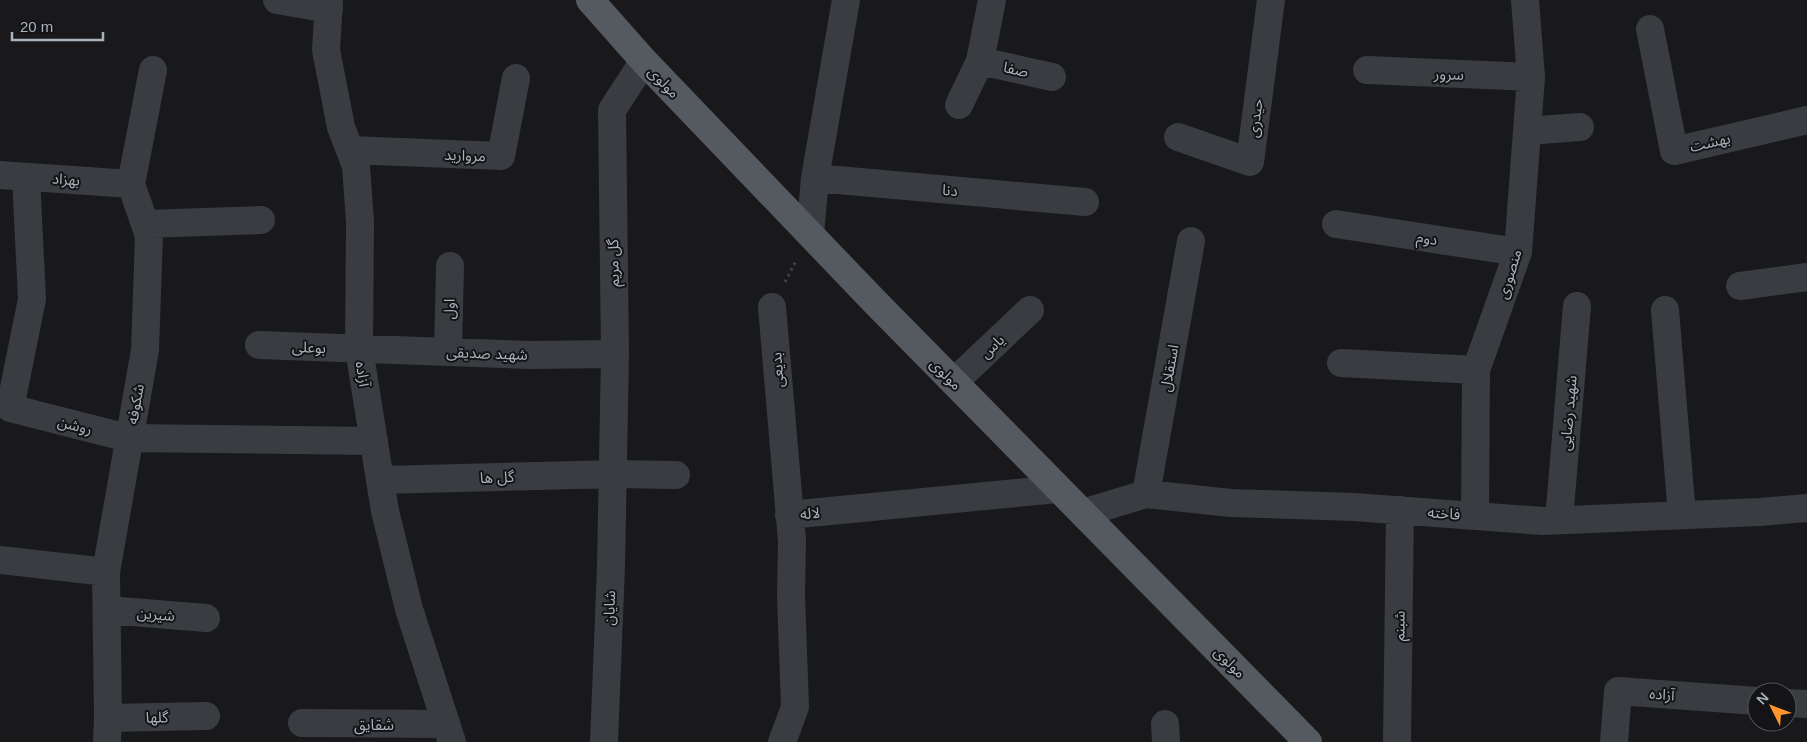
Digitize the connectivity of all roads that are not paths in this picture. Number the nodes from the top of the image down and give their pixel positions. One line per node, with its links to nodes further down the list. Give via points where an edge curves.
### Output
1 (277, 0): 7 (street)
2 (590, 0): 9 (main road, مولوی)
3 (846, 0): 23 (street)
4 (992, 0): 10 (street)
5 (1271, 0): 20 (street, حیدری, via 1250,162)
6 (1525, 0): 14 (street, منصوری)
7 (329, 4): 21 (street, آزاده, via 326,50 341,127)
8 (1650, 29): 17 (street, بهشت, via 1674,151)
9 (644, 61): 29 (main road, مولوی); 42 (street, گل مریم, via 612,110)
10 (980, 61): 13 (street, صفا); 16 (street)
11 (153, 70): 24 (street, شکوفه)
12 (1367, 70): 14 (street, سرور)
13 (1052, 77)
14 (1531, 77): 19 (street, منصوری)
15 (516, 78): 21 (street, مروارید, via 501,156)
16 (959, 105)
17 (1807, 120)
18 (1580, 128): 19 (street)
19 (1527, 131): 31 (street, منصوری)
20 (1178, 138)
21 (350, 150): 40 (street, آزاده, via 356,166 360,222)
22 (13, 176): 24 (street, بهزاد); 46 (street, روشن, via 32,299 10,408)
23 (815, 178): 25 (street, دنا); 29 (street)
24 (132, 184): 27 (street, شکوفه)
25 (1085, 202)
26 (262, 220): 27 (street)
27 (145, 224): 46 (street, شکوفه, via 149,236 145,350)
28 (1336, 224): 31 (street, دوم)
29 (810, 234): 45 (main road, مولوی)
30 (1191, 241): 52 (street, استقلال)
31 (1518, 252): 44 (street, منصوری)
32 (450, 266): 41 (street, اول)
33 (1807, 276): 34 (street)
34 (1740, 286)
35 (772, 306): 56 (street, بدیعی)
36 (1577, 306): 59 (street, شهید رضایی)
37 (1030, 310): 45 (street, یاس)
38 (1665, 310): 58 (street)
39 (259, 345): 40 (street, بوعلی)
40 (359, 349): 41 (street, شهید صدیقی); 47 (street, آزاده)
41 (448, 352): 42 (street, شهید صدیقی)
42 (615, 354): 48 (street, گل مریم)
43 (1340, 363): 44 (street)
44 (1476, 370): 57 (street, منصوری)
45 (954, 382): 51 (main road, مولوی)
46 (128, 438): 47 (street, روشن); 61 (street, شکوفه)
47 (374, 441): 50 (street, آزاده)
48 (613, 474): 49 (street, گل ها); 50 (street, گل ها); 69 (street, شایان)
49 (676, 474)
50 (380, 480): 68 (street, آزاده, via 409,608)
51 (1058, 489): 55 (main road, مولوی); 56 (street, لاله)
52 (1146, 494): 54 (street, فاخته, via 1231,503); 55 (street, فاخته)
53 (1807, 508): 58 (street, فاخته)
54 (1400, 510): 57 (street, فاخته); 72 (street, شبنم)
55 (1083, 513): 71 (main road, مولوی)
56 (789, 515): 70 (street, لاله, via 795,708)
57 (1475, 515): 59 (street, فاخته)
58 (1682, 515): 59 (street, فاخته)
59 (1559, 520)
60 (0, 560): 61 (street)
61 (106, 572): 62 (street, شکوفه)
62 (107, 610): 63 (street, شیرین); 67 (street, شکوفه)
63 (206, 618)
64 (1747, 700): 73 (street, آزاده, via 1618,691)
65 (206, 716): 67 (street, گلها)
66 (302, 723): 68 (street, شقایق)
67 (108, 730)
68 (449, 733)
69 (604, 742)
70 (782, 742)
71 (1308, 742)
72 (1397, 742)
73 (1614, 742)

